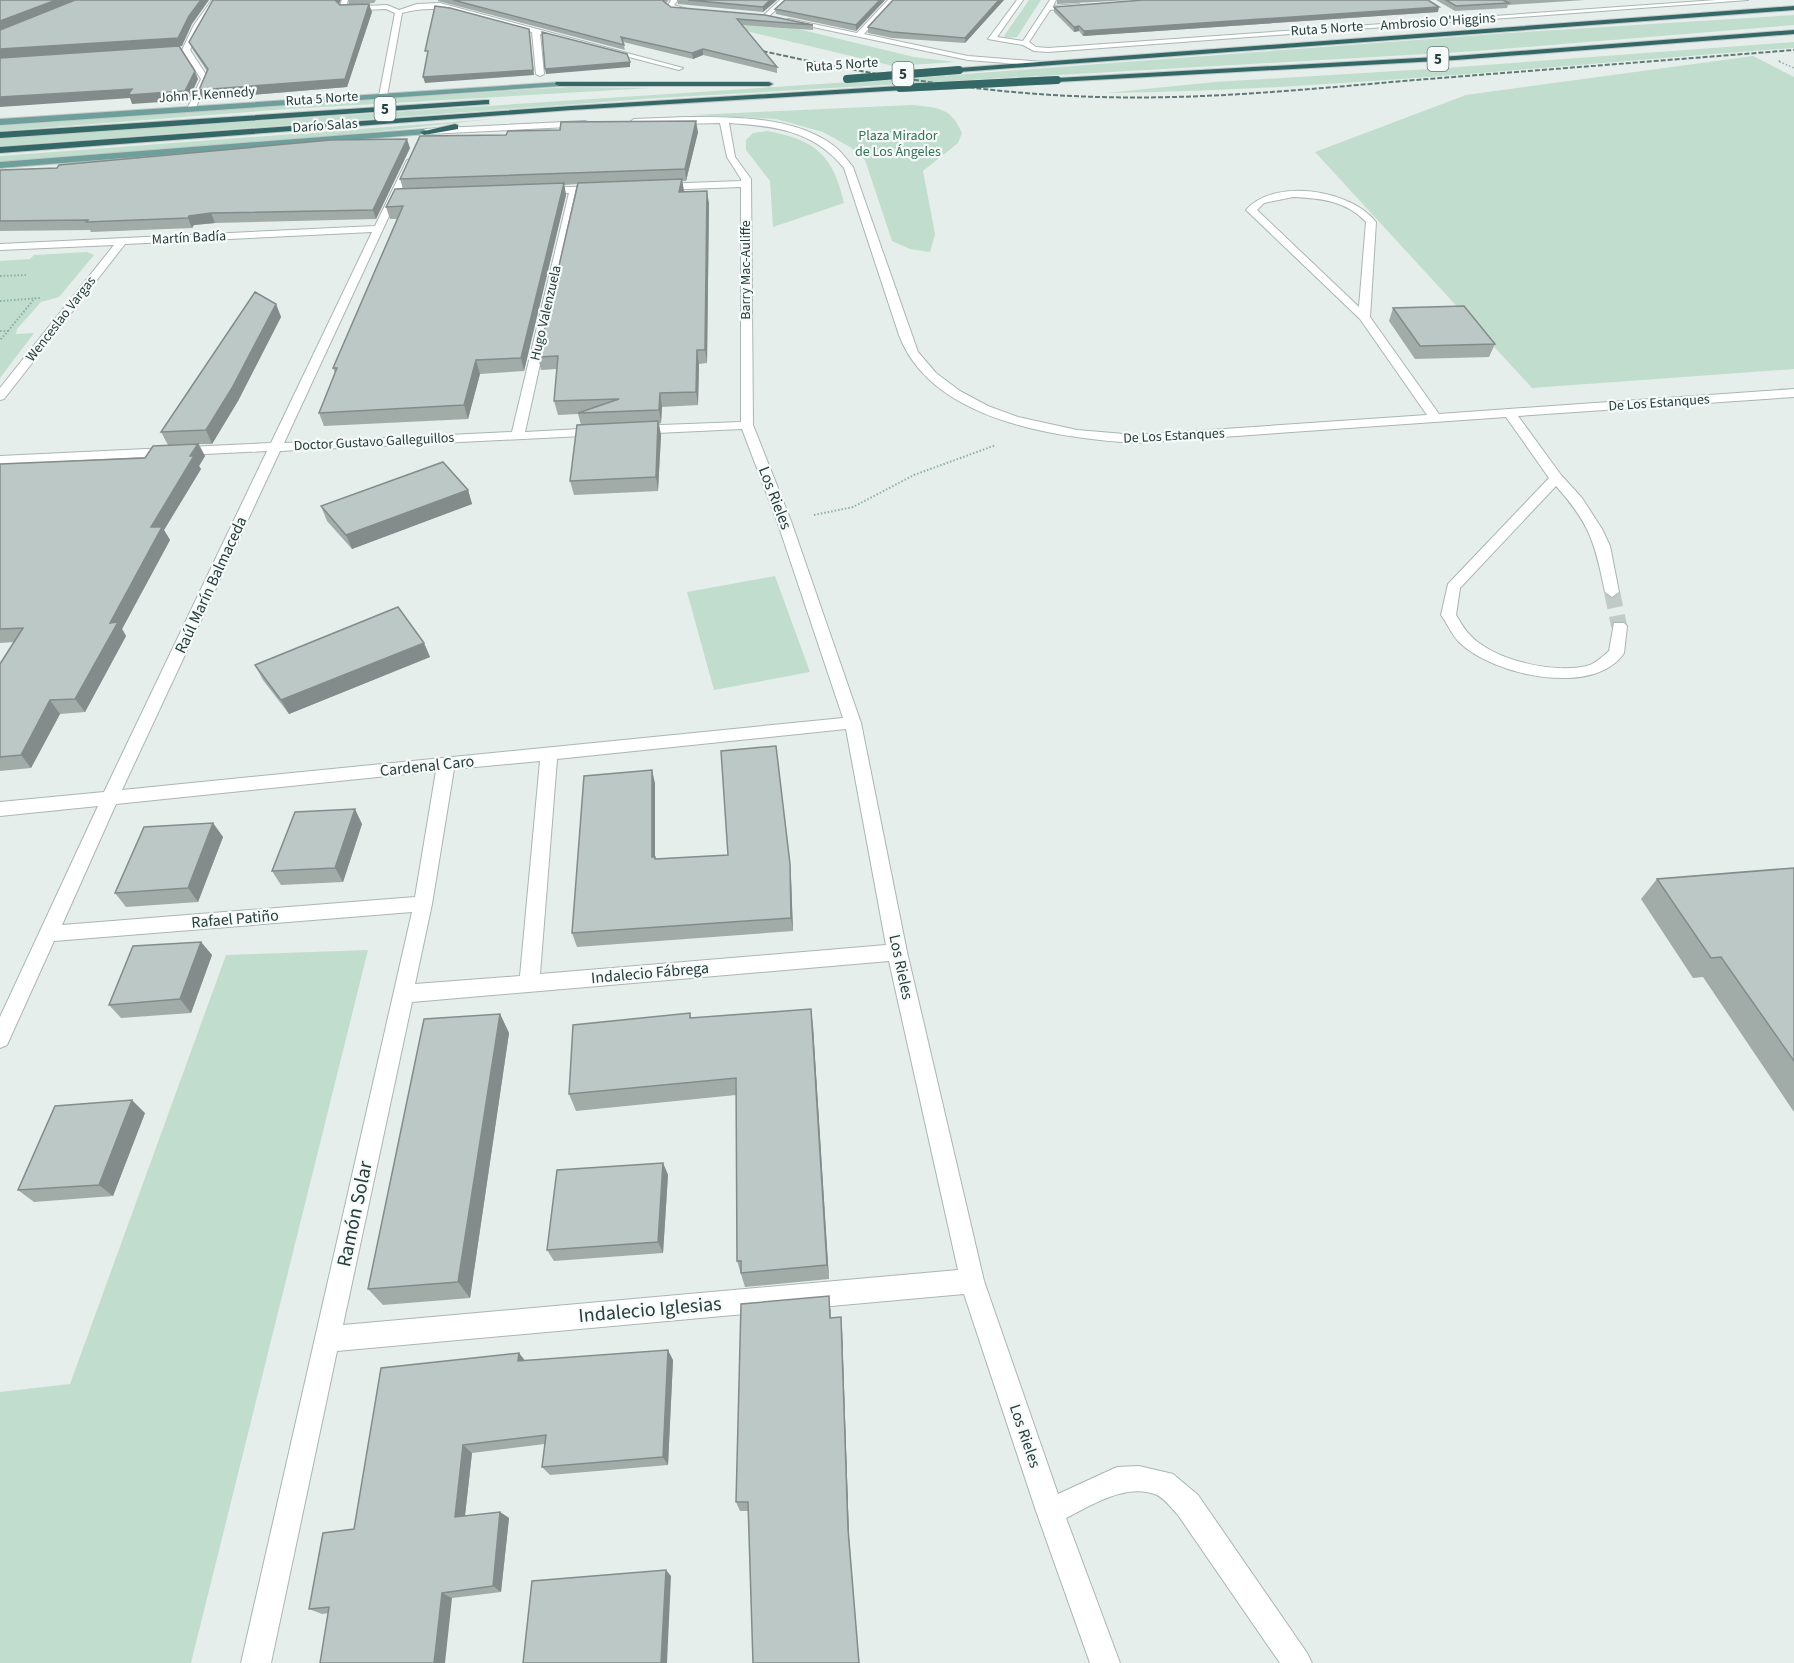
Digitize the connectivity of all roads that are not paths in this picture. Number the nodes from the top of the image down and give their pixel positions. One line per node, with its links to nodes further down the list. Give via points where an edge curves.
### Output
1 (215, 0): 29 (street)
2 (345, 0): 17 (street, via 340,12 387,7)
3 (675, 0): 16 (street, via 669,6 672,8)
4 (784, 0): 21 (street)
5 (892, 0): 26 (street)
6 (1020, 0): 27 (street, Ambrosio O'Higgins, via 992,38)
7 (1053, 0): 14 (street)
8 (1653, 0): 13 (street)
9 (1745, 0): 13 (street, Ambrosio O'Higgins)
10 (438, 2): 17 (street); 24 (street)
11 (1547, 4): 18 (street)
12 (1082, 5): 14 (street)
13 (1666, 6): 18 (street, Ambrosio O'Higgins)
14 (1048, 8): 27 (street)
15 (1794, 8): 28 (highway, Ruta 5 Norte / 5)
16 (697, 11)
17 (399, 12): 41 (street)
18 (1564, 13): 22 (street, Ambrosio O'Higgins)
19 (755, 15): 21 (street)
20 (1453, 15): 22 (street)
21 (766, 16): 26 (street)
22 (1462, 20): 23 (street, Ambrosio O'Higgins)
23 (1366, 27): 27 (street, Ambrosio O'Higgins, via 1056,50 1034,49); 28 (highway)
24 (536, 31): 33 (street); 35 (street)
25 (1794, 32): 43 (highway, Ruta 5 Norte / 5, bridge, via 1444,58)
26 (858, 36): 31 (street)
27 (1025, 43)
28 (1257, 47): 32 (highway, Ruta 5 Norte / 5)
29 (186, 50): 30 (street); 44 (street, via 205,79)
30 (175, 51)
31 (968, 58): 32 (street); 34 (street, via 974,63)
32 (1043, 64): 34 (highway, Ruta 5 Norte / 5)
33 (679, 68)
34 (973, 69): 36 (highway, Ruta 5 Norte / 5, bridge)
35 (540, 74)
36 (836, 79)
37 (780, 83): 39 (highway)
38 (559, 84): 39 (highway); 41 (main road, John F. Kennedy)
39 (769, 84): 40 (highway)
40 (616, 94)
41 (383, 96): 44 (main road, John F. Kennedy)
42 (499, 101): 50 (highway, Ruta 5 Norte / 5)
43 (645, 103): 49 (highway); 51 (highway, Ruta 5 Norte / 5)
44 (191, 109): 46 (main road, John F. Kennedy)
45 (724, 121): 47 (street); 53 (street, Barry Mac-Auliffe, via 731,157 746,179); 65 (street, De Los Estanques, via 787,128 826,143 844,157 912,351 951,390 996,413 1073,434 1136,439)
46 (0, 122)
47 (620, 123)
48 (597, 124): 49 (street, Darío Salas)
49 (424, 132): 52 (main road, Darío Salas); 58 (street, Raúl Marín Balmaceda, via 400,196)
50 (0, 135)
51 (0, 150)
52 (0, 165)
53 (745, 184): 54 (street); 66 (street, Barry Mac-Auliffe)
54 (654, 187)
55 (609, 189): 56 (street)
56 (574, 190): 57 (street); 67 (street, Hugo Valenzuela)
57 (529, 191)
58 (379, 229): 59 (street, Martín Badía); 68 (street, Raúl Marín Balmaceda)
59 (122, 241): 60 (street, Martín Badía); 63 (street, Wenceslao Vargas)
60 (0, 248)
61 (1364, 317): 61 (street, via 1251,210 1254,206 1276,196 1314,195 1347,203 1368,216 1371,222); 65 (street)
62 (1794, 393): 64 (street, De Los Estanques)
63 (0, 396)
64 (1510, 413): 65 (street, De Los Estanques); 70 (street)
65 (1436, 419)
66 (747, 424): 67 (street, Doctor Gustavo Galleguillos); 73 (street, Los Rieles)
67 (518, 435): 68 (street, Doctor Gustavo Galleguillos)
68 (276, 447): 69 (street, Doctor Gustavo Galleguillos); 76 (street, Raúl Marín Balmaceda)
69 (0, 460)
70 (1556, 478): 71 (street, via 1595,529 1603,546); 72 (street, via 1453,587 1447,597 1452,622 1462,636 1496,659 1565,674 1602,667 1614,658 1622,639)
71 (1612, 592)
72 (1619, 626)
73 (854, 723): 74 (street, Cardenal Caro); 80 (street, Los Rieles)
74 (549, 754): 75 (street, Cardenal Caro); 81 (street)
75 (446, 764): 76 (street, Cardenal Caro); 78 (street, Ramón Solar)
76 (110, 798): 77 (street, Cardenal Caro); 79 (street, Raúl Marín Balmaceda)
77 (0, 809)
78 (423, 904): 79 (street, Rafael Patiño); 82 (street, Ramón Solar)
79 (48, 934): 83 (street, Raúl Marín Balmaceda)
80 (897, 952): 81 (street, Indalecio Fábrega); 84 (street, Los Rieles)
81 (529, 983): 82 (street, Indalecio Fábrega)
82 (402, 994): 85 (street, Ramón Solar)
83 (2, 1028)
84 (972, 1281): 85 (street, Indalecio Iglesias); 86 (street, Los Rieles)
85 (329, 1339): 87 (street, Ramón Solar)
86 (1050, 1511): 88 (street, Los Rieles); 89 (street, via 1117,1480 1164,1483 1188,1505)
87 (256, 1663)
88 (1105, 1663)
89 (1298, 1663)

